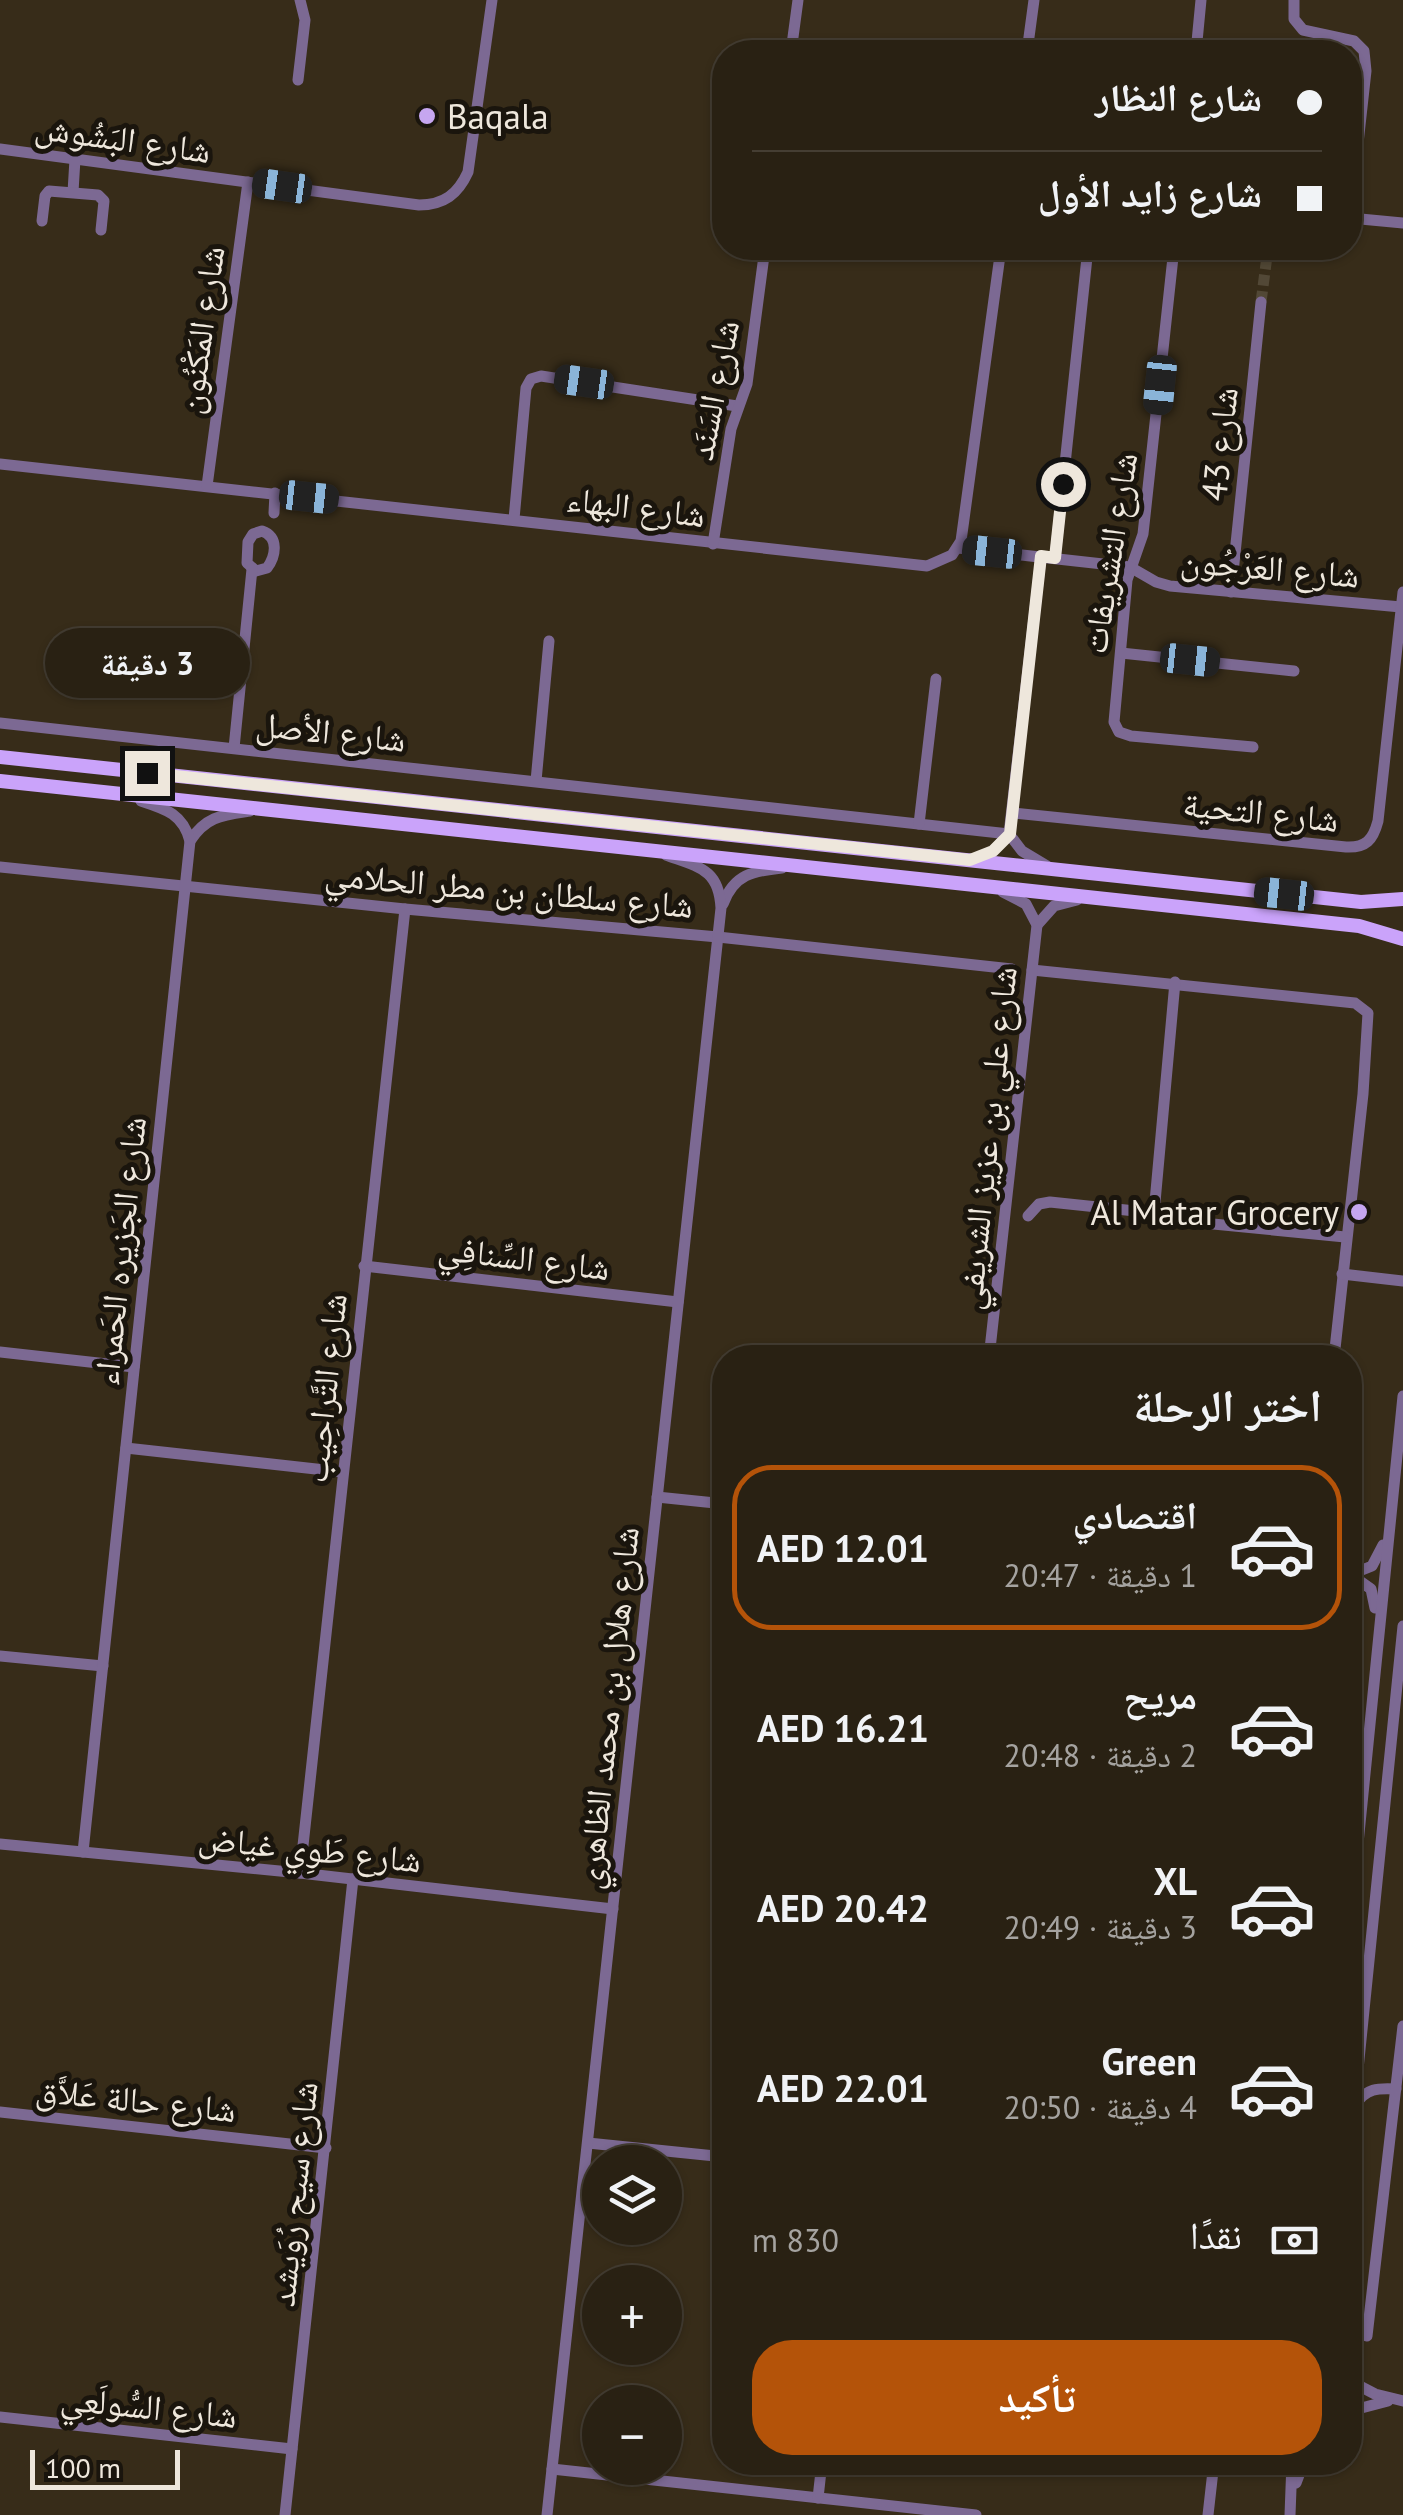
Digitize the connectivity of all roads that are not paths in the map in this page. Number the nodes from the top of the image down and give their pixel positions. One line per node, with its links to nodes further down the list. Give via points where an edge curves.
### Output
1 (300, 0): 12 (street, via 305,20)
2 (492, 0): 16 (street, شارع البَشُوش, via 470,164 454,194 419,205)
3 (798, 0): 7 (street)
4 (1034, 0): 8 (street)
5 (1202, 0): 9 (street)
6 (1294, 0): 10 (street, via 1294,19 1303,30)
7 (793, 40)
8 (1029, 40)
9 (1197, 40)
10 (1346, 40)
11 (1362, 49): 13 (street)
12 (298, 80)
13 (1362, 99)
14 (0, 150): 15 (street, شارع البَشُوش)
15 (75, 159): 16 (street, شارع البَشُوش); 17 (street)
16 (248, 182): 29 (street, شارع المَكْنُون)
17 (73, 192): 19 (street, via 46,193); 21 (street, via 102,198)
18 (1362, 218): 20 (street)
19 (42, 221)
20 (1403, 223)
21 (102, 230)
22 (763, 260): 27 (street, شارع السَنَد, via 747,384)
23 (999, 260): 34 (street)
24 (1087, 260): 36 (street)
25 (1173, 260): 37 (street, شارع التشريفات, via 1144,534)
26 (1262, 302): 39 (street, شارع 43)
27 (737, 406): 31 (street, via 531,378); 33 (street, شارع السَنَد)
28 (0, 464): 29 (street, شارع البهاء)
29 (207, 486): 30 (street, شارع البهاء)
30 (275, 493): 31 (street, شارع البهاء); 32 (street)
31 (514, 519): 33 (street, شارع البهاء)
32 (273, 525): 38 (street, via 269,565); 38 (street, via 250,537 246,558)
33 (713, 544): 34 (street, شارع البهاء, via 917,566 936,564)
34 (958, 548): 35 (street, شارع العَرْجُون)
35 (1041, 556): 36 (street, شارع العَرْجُون); 54 (street)
36 (1055, 558): 37 (street, شارع العَرْجُون)
37 (1130, 567): 39 (street, شارع العَرْجُون, via 1164,585); 43 (street, شارع التشريفات)
38 (252, 569): 47 (street)
39 (1231, 592): 41 (street, شارع العَرْجُون)
40 (1403, 592): 41 (street, شارع التحية)
41 (1402, 607): 54 (street, شارع التحية, via 1379,814 1363,846)
42 (550, 641): 51 (street)
43 (1120, 653): 44 (street); 48 (street, شارع التشريفات, via 1114,716 1122,734)
44 (1294, 671)
45 (936, 679): 55 (street)
46 (0, 723): 47 (street, شارع الأصل)
47 (234, 748): 51 (street, شارع الأصل)
48 (1253, 748)
49 (0, 757): 59 (main road)
50 (0, 780): 52 (main road)
51 (536, 781): 55 (street, شارع الأصل)
52 (116, 792): 53 (main road); 57 (street, via 175,814)
53 (265, 809): 57 (street, via 214,817); 58 (main road)
54 (1012, 813): 56 (street)
55 (919, 824): 56 (street, شارع الأصل)
56 (1010, 834): 59 (street); 62 (street, via 1031,858)
57 (190, 841): 63 (street, شارع الجَزيره الحَمراء)
58 (653, 851): 61 (main road); 67 (street, via 711,875)
59 (970, 860): 62 (main road)
60 (0, 866): 63 (street, شارع سلطان بن مطر الحلامي)
61 (803, 866): 64 (main road); 67 (street, via 740,876)
62 (1056, 870): 66 (main road, via 1361,902)
63 (185, 884): 68 (street, شارع سلطان بن مطر الحلامي); 85 (street, شارع الجَزيره الحَمراء)
64 (982, 885): 65 (main road); 69 (street, شارع علي بن عزيز الشريفي, via 1022,900)
65 (1095, 898): 69 (street, شارع علي بن عزيز الشريفي, via 1054,906); 71 (main road, via 1359,926)
66 (1403, 899)
67 (721, 908): 70 (street, شارع هلال بن محمد الظاهري)
68 (405, 909): 70 (street, شارع سلطان بن مطر الحلامي); 78 (street, شارع التَّراحِيب)
69 (1037, 926): 73 (street, شارع علي بن عزيز الشريفي)
70 (718, 937): 72 (street, شارع سلطان بن مطر الحلامي); 81 (street, شارع هلال بن محمد الظاهري)
71 (1403, 940)
72 (1012, 969)
73 (1032, 970): 74 (street); 82 (street, شارع علي بن عزيز الشريفي)
74 (1175, 982): 75 (street); 77 (street, via 1355,1003 1368,1013)
75 (1154, 1214): 76 (street, via 1044,1202); 77 (street)
76 (1028, 1216)
77 (1345, 1237): 79 (street)
78 (364, 1266): 81 (street, شارع السِّنافِي); 88 (street, شارع التَّراحِيب)
79 (1342, 1274): 80 (street); 83 (street)
80 (1403, 1281)
81 (678, 1302): 89 (street, شارع هلال بن محمد الظاهري)
82 (990, 1345)
83 (1335, 1345)
84 (0, 1352): 85 (street)
85 (134, 1367): 87 (street, شارع الجَزيره الحَمراء)
86 (1403, 1396): 91 (street)
87 (126, 1448): 88 (street); 98 (street, شارع الجَزيره الحَمراء)
88 (343, 1472): 102 (street, شارع التَّراحِيب)
89 (658, 1497): 90 (street); 104 (street, شارع هلال بن محمد الظاهري)
90 (712, 1503)
91 (1391, 1504): 92 (street, via 1382,1553); 95 (street)
92 (1362, 1570)
93 (1362, 1582): 95 (street, via 1375,1600)
94 (1403, 1626): 96 (street)
95 (1377, 1644): 99 (street)
96 (1402, 1646): 106 (street)
97 (0, 1656): 98 (street)
98 (103, 1666): 101 (street, شارع الجَزيره الحَمراء)
99 (1362, 1807)
100 (0, 1844): 101 (street, شارع طَوِي غياض)
101 (83, 1852): 102 (street, شارع طَوِي غياض)
102 (300, 1873): 103 (street, شارع طَوِي غياض)
103 (353, 1879): 104 (street, شارع طَوِي غياض); 115 (street, شارع سيح رُوَيشد)
104 (613, 1908): 114 (street, شارع هلال بن محمد الظاهري)
105 (1362, 1913): 106 (street)
106 (1375, 1916): 108 (street)
107 (1403, 2026): 111 (street)
108 (1362, 2031)
109 (1362, 2072): 110 (street)
110 (1381, 2088): 111 (street); 112 (street)
111 (1396, 2090): 117 (street)
112 (1362, 2096)
113 (0, 2112): 115 (street, شارع حالة عَلاَّق)
114 (588, 2143): 116 (street); 123 (street, شارع هلال بن محمد الظاهري)
115 (326, 2148): 122 (street, شارع سيح رُوَيشد)
116 (712, 2155)
117 (1367, 2336)
118 (1362, 2386): 119 (street)
119 (1397, 2401): 120 (street)
120 (1362, 2409)
121 (0, 2418): 122 (street, شارع السُّولَعِي)
122 (292, 2449): 131 (street, شارع سيح رُوَيشد)
123 (552, 2469): 129 (street); 132 (street, شارع هلال بن محمد الظاهري)
124 (821, 2475): 129 (street)
125 (1213, 2475): 134 (street)
126 (1292, 2475): 128 (street)
127 (1299, 2475): 128 (street)
128 (1293, 2492): 135 (street)
129 (818, 2498): 130 (street)
130 (886, 2511): 133 (street)
131 (285, 2515)
132 (548, 2515)
133 (976, 2515)
134 (1208, 2515)
135 (1290, 2515)

